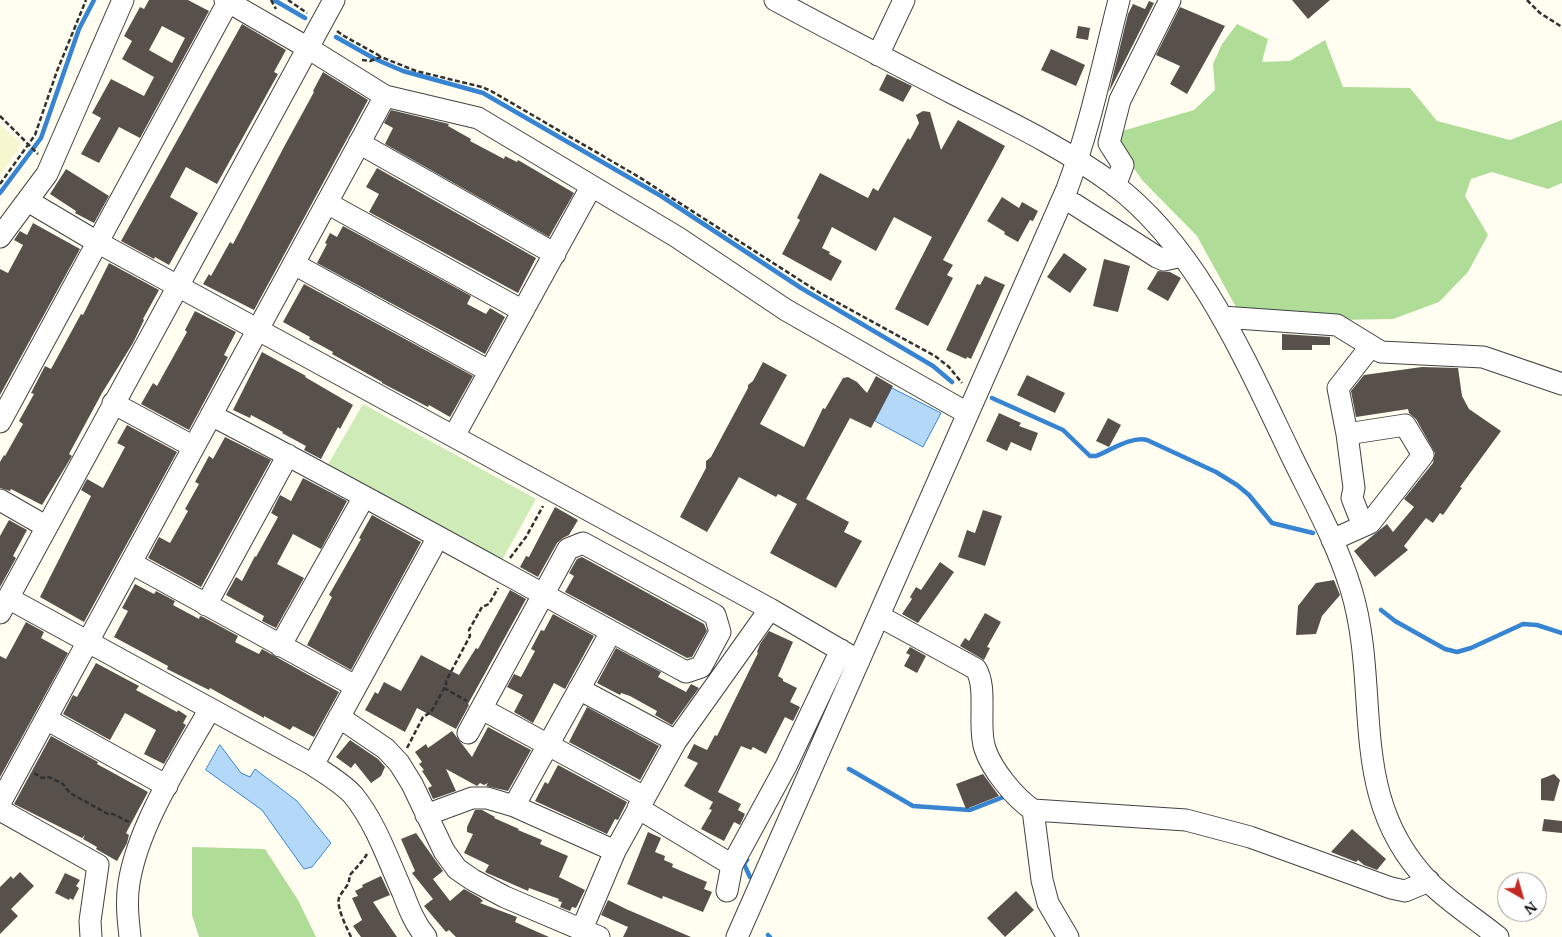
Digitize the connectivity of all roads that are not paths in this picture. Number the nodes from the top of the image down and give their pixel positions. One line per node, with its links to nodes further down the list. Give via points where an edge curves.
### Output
1 (123, 0): 15 (street, via 47,174)
2 (334, 0): 8 (street)
3 (775, 0): 9 (street)
4 (904, 0): 9 (street)
5 (1119, 0): 12 (street)
6 (1170, 0): 13 (street, via 1120,100 1110,143 1123,165)
7 (226, 1): 8 (street); 19 (street)
8 (308, 48): 10 (street); 23 (street)
9 (878, 55): 12 (street)
10 (385, 96): 11 (street); 14 (street, via 478,118)
11 (359, 144): 16 (street); 20 (street)
12 (1078, 160): 13 (street); 31 (street)
13 (1115, 186): 21 (street, via 1161,230)
14 (591, 187): 20 (street); 31 (street, via 677,237 786,310)
15 (28, 201): 18 (street); 19 (street)
16 (327, 203): 22 (street); 24 (street)
17 (1074, 204): 21 (street, via 1164,260)
18 (0, 237)
19 (97, 242): 23 (street); 33 (street)
20 (555, 254): 24 (street)
21 (1182, 256): 25 (street)
22 (294, 264): 26 (street); 28 (street)
23 (178, 285): 26 (street); 30 (street)
24 (523, 312): 28 (street)
25 (1222, 317): 27 (street, via 1337,325); 43 (street)
26 (258, 329): 32 (street); 35 (street)
27 (1371, 346): 29 (street, via 1381,352 1483,357); 34 (street, via 1338,388)
28 (489, 371): 35 (street)
29 (1562, 384)
30 (114, 404): 36 (street); 40 (street)
31 (966, 413): 49 (street)
32 (212, 415): 36 (street); 37 (street)
33 (0, 422)
34 (1347, 434): 41 (street, via 1354,488 1352,498); 41 (street, via 1405,425 1423,455 1370,523)
35 (454, 436): 48 (street)
36 (194, 447): 44 (street)
37 (288, 455): 38 (street); 47 (street)
38 (364, 496): 42 (street); 52 (street)
39 (0, 500): 40 (street)
40 (47, 526): 46 (street)
41 (1363, 526): 43 (street)
42 (438, 537): 45 (street); 55 (street)
43 (1332, 540): 75 (street, via 1357,610 1371,760 1380,800 1394,833 1412,862)
44 (130, 564): 47 (street); 51 (street)
45 (544, 595): 50 (street); 50 (street, via 568,549 583,543 715,615 720,632 701,667 686,672); 58 (street)
46 (4, 605): 51 (street)
47 (206, 605): 52 (street)
48 (770, 609): 53 (street); 62 (street)
49 (879, 616): 54 (street); 70 (street, via 976,669 982,688 985,750 999,775)
50 (611, 632): 56 (street)
51 (88, 641): 57 (street); 60 (street)
52 (280, 646): 55 (street)
53 (841, 650): 54 (street); 72 (street, via 786,766)
54 (860, 661): 72 (street)
55 (355, 686): 59 (street)
56 (580, 689): 62 (street); 63 (street)
57 (210, 709): 64 (street); 65 (street)
58 (482, 709): 61 (street); 63 (street)
59 (339, 717): 64 (street); 71 (street, via 374,739 398,761)
60 (46, 719): 65 (street); 66 (street)
61 (468, 733)
62 (676, 741): 67 (street)
63 (548, 745): 67 (street); 68 (street)
64 (313, 765): 80 (street, via 352,793 364,811 410,911)
65 (167, 786): 79 (street, via 138,847 129,884)
66 (0, 803)
67 (641, 803): 73 (street); 74 (street)
68 (514, 806): 71 (street, via 487,798 472,798); 73 (street)
69 (0, 810): 78 (street, via 98,865 90,921)
70 (1033, 810): 75 (street, via 1186,820 1250,837 1391,888 1405,891); 82 (street, via 1048,904)
71 (426, 815): 77 (street, via 457,869 505,897)
72 (773, 815): 74 (street); 81 (street)
73 (615, 851): 77 (street)
74 (732, 865): 76 (street)
75 (1429, 881): 83 (street)
76 (727, 891)
77 (590, 933)
78 (91, 937)
79 (130, 937)
80 (426, 937)
81 (737, 937)
82 (1068, 937)
83 (1498, 937)

